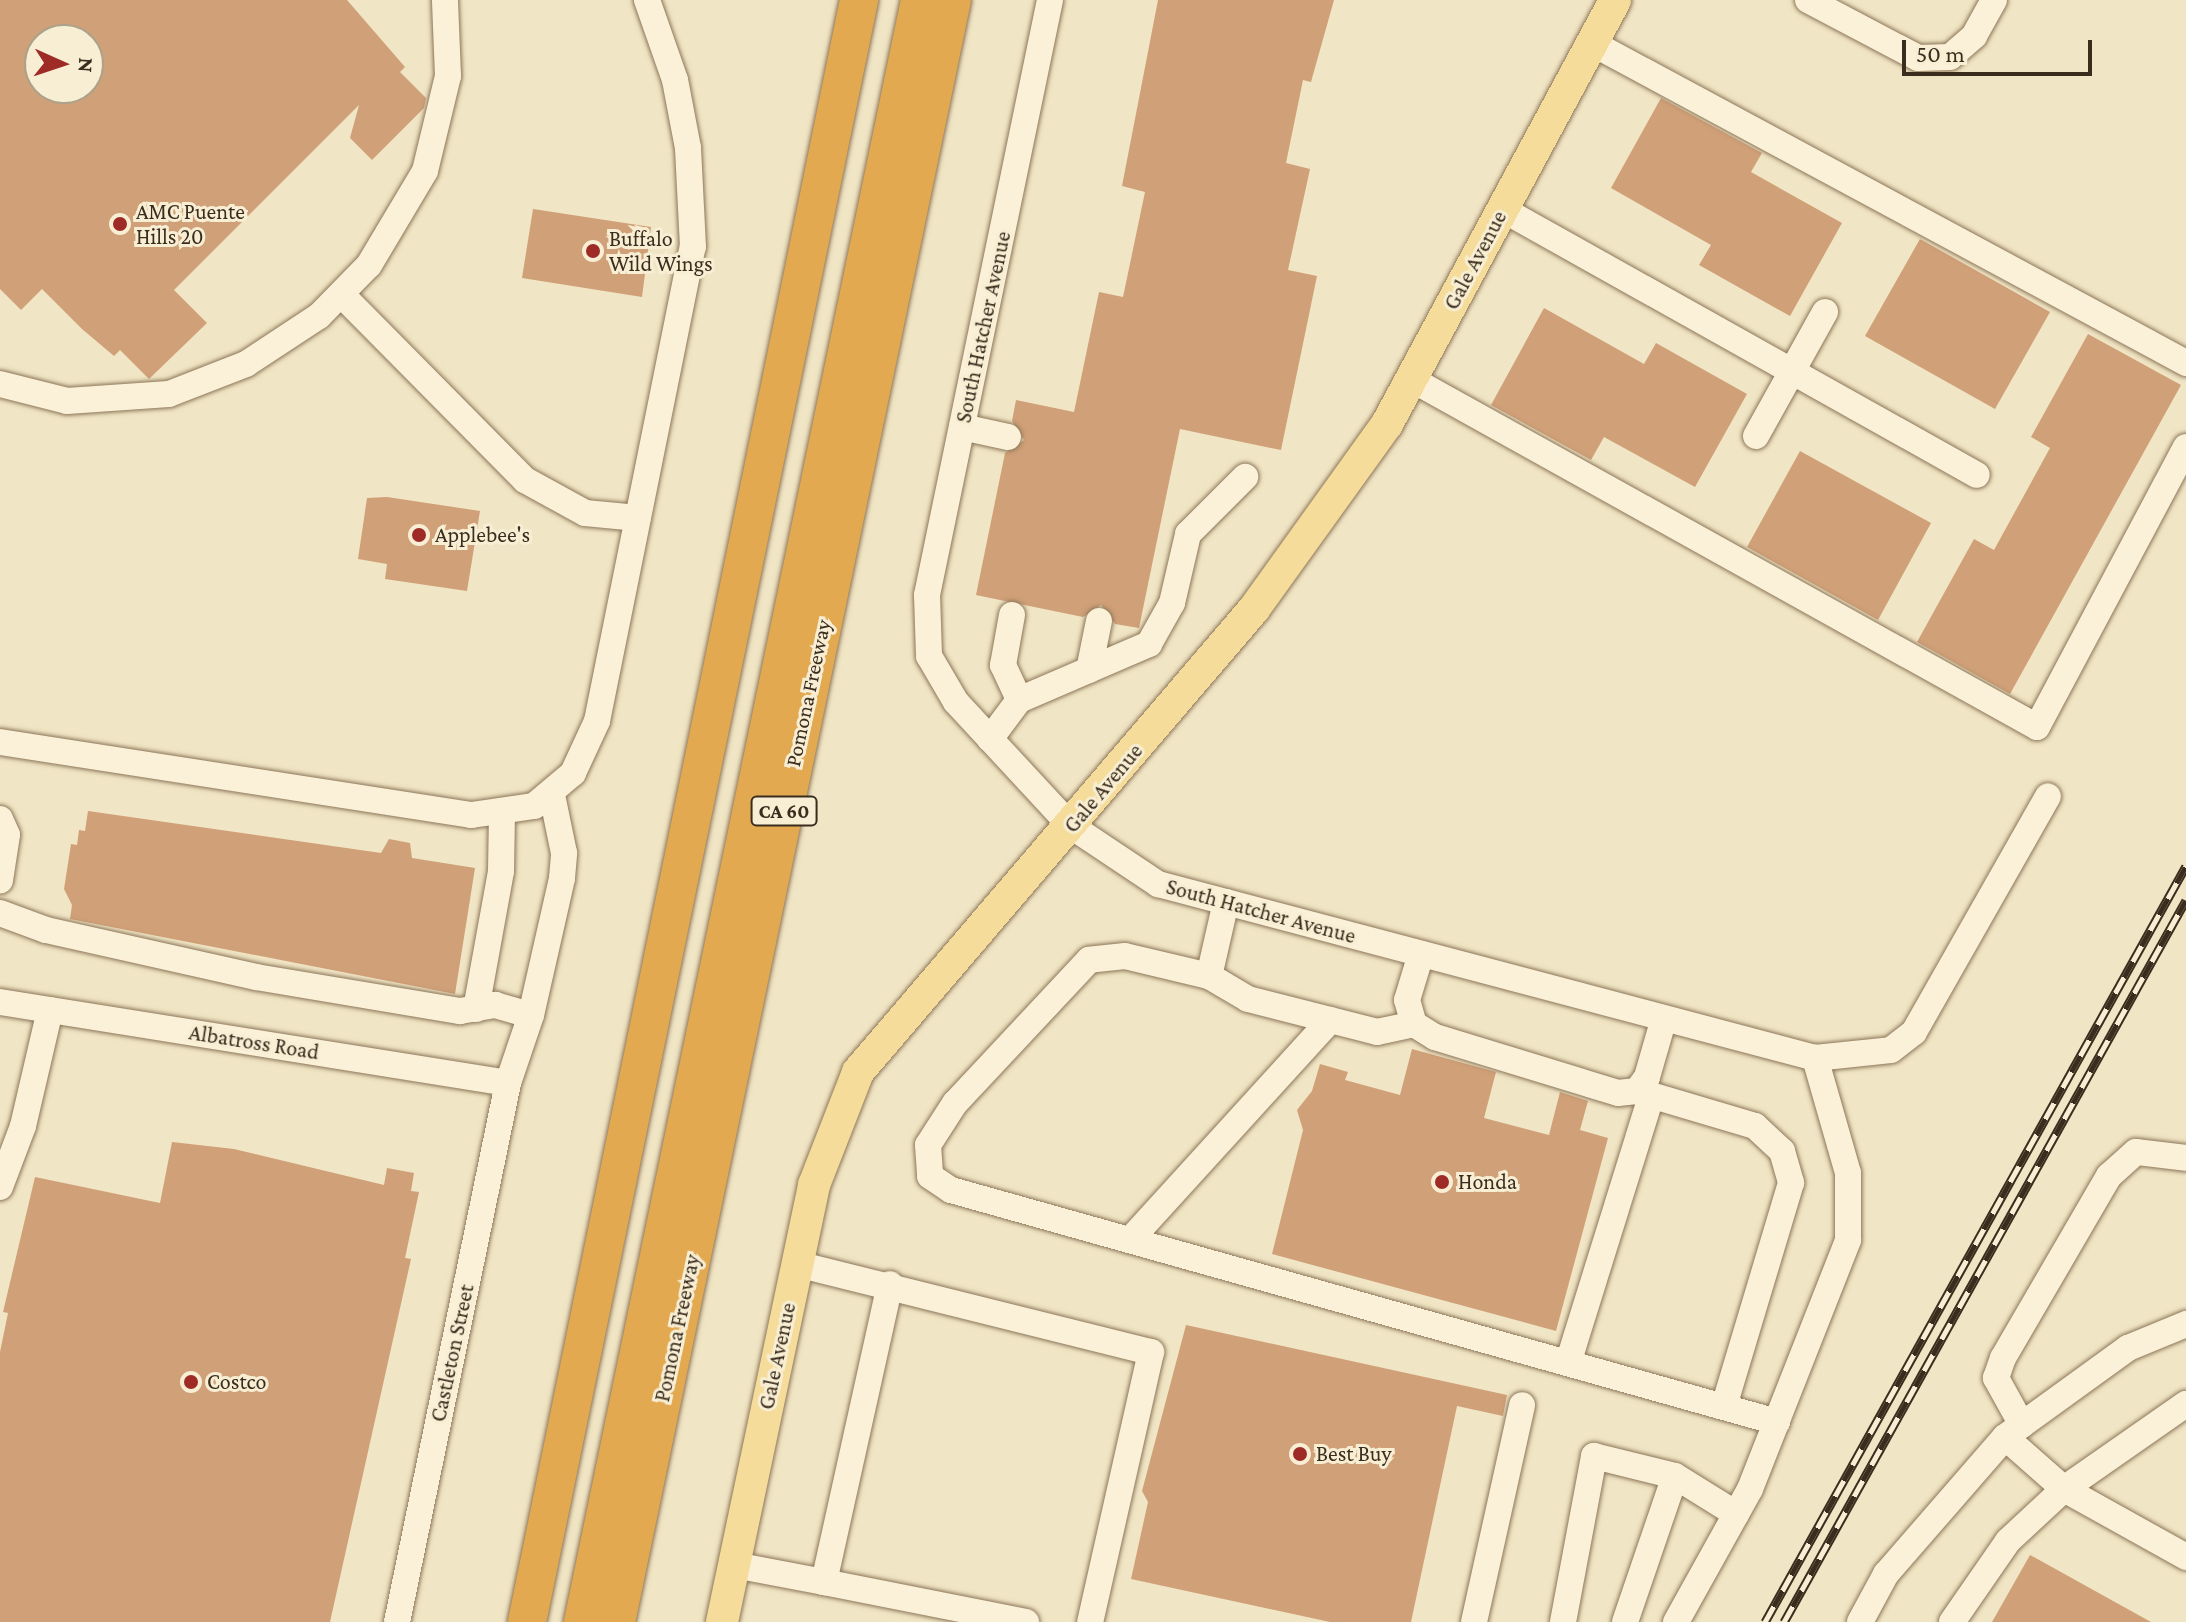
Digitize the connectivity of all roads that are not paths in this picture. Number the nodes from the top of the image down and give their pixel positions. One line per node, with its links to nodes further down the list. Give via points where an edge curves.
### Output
1 (445, 0): 15 (street, via 448,76 425,171 385,242)
2 (647, 0): 27 (street, via 675,80 694,215 688,279)
3 (851, 0): 13 (highway)
4 (859, 0): 13 (highway)
5 (900, 0): 74 (highway)
6 (920, 0): 75 (highway)
7 (952, 0): 76 (highway, Pomona Freeway / CA 60)
8 (1050, 0): 21 (street, South Hatcher Avenue)
9 (1615, 0): 12 (main road, Gale Avenue)
10 (1808, 0): 11 (street, via 1918,58 1950,57 1974,36)
11 (1994, 0)
12 (1592, 43): 14 (main road, Gale Avenue); 17 (street)
13 (840, 88): 73 (highway)
14 (1502, 209): 18 (street); 19 (main road, Gale Avenue)
15 (342, 295): 20 (street, via 283,344 169,394 67,401); 27 (street, via 525,480 585,513)
16 (1825, 312): 18 (street)
17 (2186, 363)
18 (1792, 371): 22 (street); 25 (street)
19 (1411, 379): 24 (street, via 2037,727); 38 (main road, Gale Avenue, via 1387,424 1254,609)
20 (0, 384)
21 (962, 427): 23 (street); 32 (street, South Hatcher Avenue, via 927,595 929,656 956,702)
22 (1756, 436)
23 (1008, 437)
24 (2186, 447)
25 (1977, 475)
26 (1245, 477): 30 (street, via 1188,534 1172,603 1149,644)
27 (638, 518): 34 (street, via 590,746)
28 (1012, 615): 31 (street, via 1003,665)
29 (1099, 621): 30 (street)
30 (1089, 670): 31 (street)
31 (1019, 700): 32 (street)
32 (990, 739): 38 (street, South Hatcher Avenue)
33 (0, 742): 36 (street, via 471,815)
34 (552, 795): 36 (street); 47 (street, Castleton Street, via 563,865)
35 (2048, 796): 51 (street, via 1914,1032 1891,1050)
36 (502, 814): 45 (street, via 501,871)
37 (0, 819): 39 (street, via 7,835)
38 (1071, 826): 40 (street, South Hatcher Avenue, via 1158,884); 57 (main road, Gale Avenue, via 858,1072 814,1185)
39 (0, 880)
40 (1226, 902): 42 (street, South Hatcher Avenue); 43 (street)
41 (0, 913): 45 (street, via 58,933 256,977)
42 (1421, 954): 48 (street, South Hatcher Avenue); 50 (street, via 1407,1000)
43 (1209, 976): 49 (street, via 1248,999); 56 (street, via 1125,956 1089,960 955,1103 928,1145 930,1176 951,1190)
44 (0, 1002): 46 (street, Albatross Road)
45 (476, 1009): 47 (street, via 495,1005)
46 (50, 1010): 52 (street, Albatross Road); 55 (street, via 23,1126)
47 (531, 1015): 52 (street, Castleton Street)
48 (1664, 1018): 51 (street, South Hatcher Avenue); 53 (street)
49 (1330, 1020): 50 (street, via 1377,1032); 56 (street)
50 (1414, 1024): 53 (street, via 1435,1037 1587,1084)
51 (1815, 1058): 64 (street, via 1848,1173 1848,1240)
52 (508, 1083): 72 (street, Castleton Street)
53 (1644, 1094): 60 (street); 63 (street, via 1755,1126 1782,1151 1791,1183)
54 (2186, 1158): 65 (street, via 2136,1152 2109,1176 2003,1358 1996,1378)
55 (0, 1187)
56 (1131, 1239): 60 (street)
57 (797, 1264): 58 (street); 70 (main road, Gale Avenue)
58 (890, 1284): 71 (street); 79 (street, via 1151,1352)
59 (2186, 1324): 65 (street, via 2128,1348)
60 (1569, 1360): 63 (street)
61 (2186, 1404): 67 (street)
62 (1522, 1405): 80 (street)
63 (1724, 1406): 64 (street)
64 (1777, 1422): 68 (street)
65 (2014, 1431): 67 (street); 84 (street, via 1886,1574)
66 (1675, 1476): 68 (street); 81 (street, via 1594,1456); 82 (street)
67 (2064, 1489): 69 (street); 85 (street, via 2008,1541)
68 (1736, 1514): 83 (street)
69 (2186, 1557)
70 (734, 1565): 71 (street); 77 (main road, Gale Avenue)
71 (824, 1582): 78 (street)
72 (397, 1622)
73 (527, 1622)
74 (565, 1622)
75 (583, 1622)
76 (616, 1622)
77 (722, 1622)
78 (1026, 1622)
79 (1090, 1622)
80 (1474, 1622)
81 (1563, 1622)
82 (1625, 1622)
83 (1676, 1622)
84 (1860, 1622)
85 (1952, 1622)

